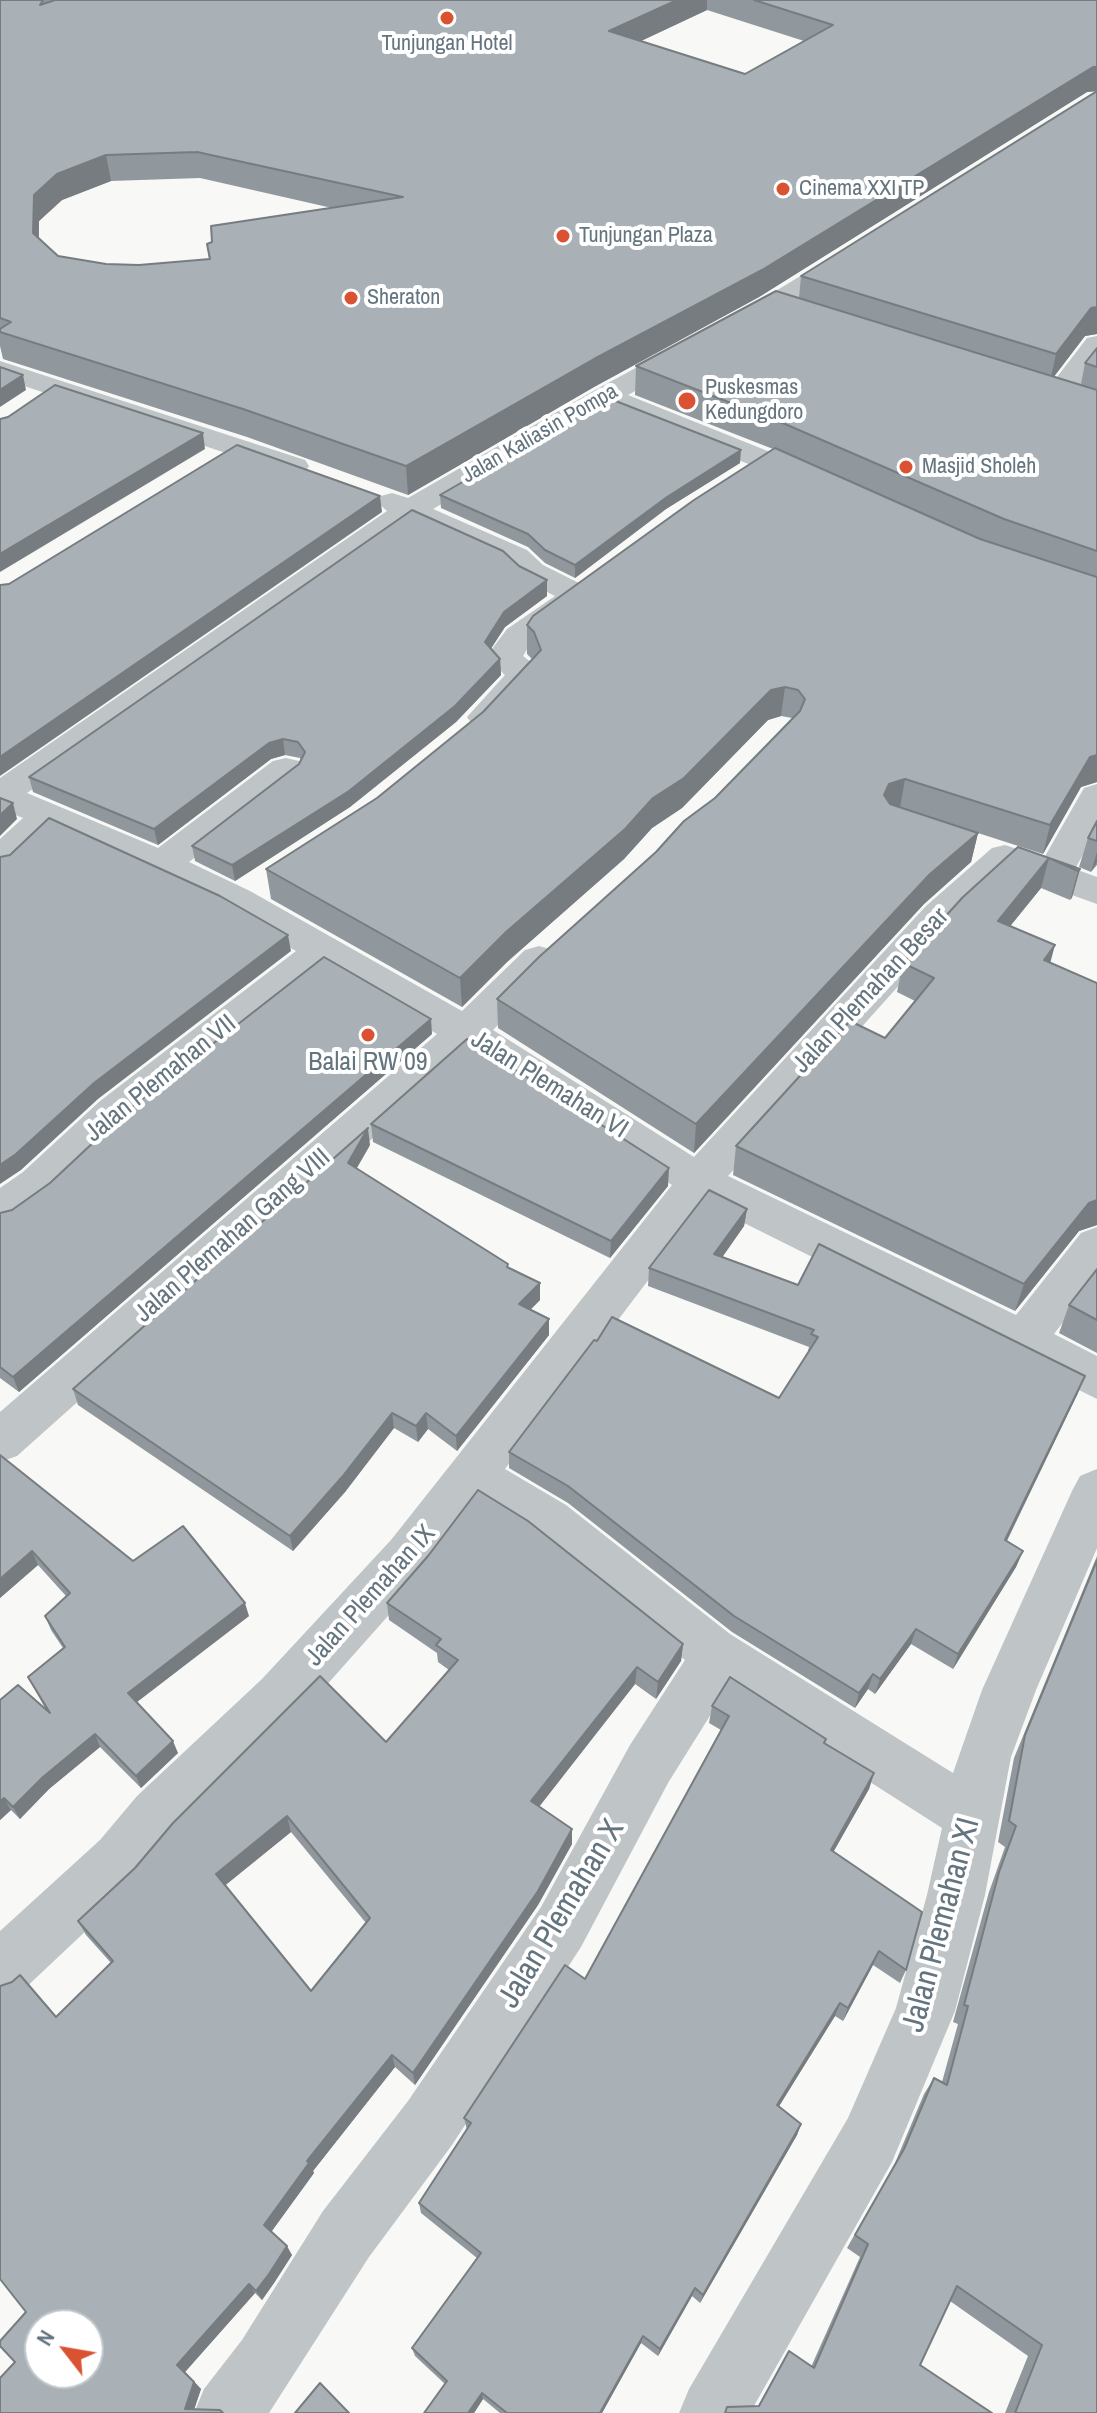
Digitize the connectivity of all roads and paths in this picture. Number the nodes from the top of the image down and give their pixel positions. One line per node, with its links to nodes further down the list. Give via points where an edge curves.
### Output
1 (879, 238): 2 (street, Jalan Kaliasin Pompa)
2 (770, 306): 3 (street); 8 (street, Jalan Kaliasin Pompa)
3 (801, 315)
4 (1097, 344): 7 (street, via 1070,400)
5 (0, 369): 6 (street)
6 (56, 386): 9 (street); 10 (street)
7 (1027, 387)
8 (605, 396): 13 (street, via 757,470); 15 (street, Jalan Kaliasin Pompa)
9 (22, 409)
10 (236, 446): 11 (street); 12 (street)
11 (198, 469)
12 (324, 477)
13 (836, 490)
14 (368, 493): 15 (street)
15 (411, 509): 17 (street, via 516,557 532,572); 20 (street, Jalan Kaliasin Pompa)
16 (606, 575): 17 (street)
17 (578, 595): 18 (street, via 519,636 505,657 522,677)
18 (460, 741)
19 (286, 769): 24 (street)
20 (0, 795): 22 (street, Jalan Plemahan VI)
21 (1097, 796): 25 (street)
22 (47, 816): 23 (street); 24 (street, Jalan Plemahan VI)
23 (0, 860)
24 (162, 864): 28 (street, Jalan Plemahan VI, via 253,889)
25 (1056, 866): 26 (street, Jalan Plemahan Besar); 30 (street, Jalan Plemahan Besar, via 990,853)
26 (1097, 891)
27 (566, 935): 29 (street, Jalan Plemahan Gang VIII)
28 (324, 949): 29 (street, Jalan Plemahan VI); 31 (street, Jalan Plemahan VII, via 115,1112 38,1184)
29 (466, 1032): 30 (street, Jalan Plemahan VI); 35 (street, Jalan Plemahan Gang VIII)
30 (699, 1181): 33 (street, Jalan Plemahan VI); 36 (street, Jalan Plemahan IX)
31 (0, 1211)
32 (1097, 1245): 33 (street)
33 (1023, 1340): 34 (street, Jalan Plemahan VI)
34 (1097, 1379)
35 (0, 1441)
36 (474, 1476): 38 (street, via 548,1521); 40 (street, Jalan Plemahan IX, via 281,1697 157,1815 120,1860)
37 (1097, 1491): 39 (street, Jalan Plemahan XI, via 984,1757)
38 (711, 1651): 39 (street); 41 (street, Jalan Plemahan X, via 714,1662 649,1764 561,1927)
39 (972, 1816): 42 (street, Jalan Plemahan XI, via 925,2011 870,2140)
40 (0, 1971)
41 (228, 2413)
42 (713, 2413)

